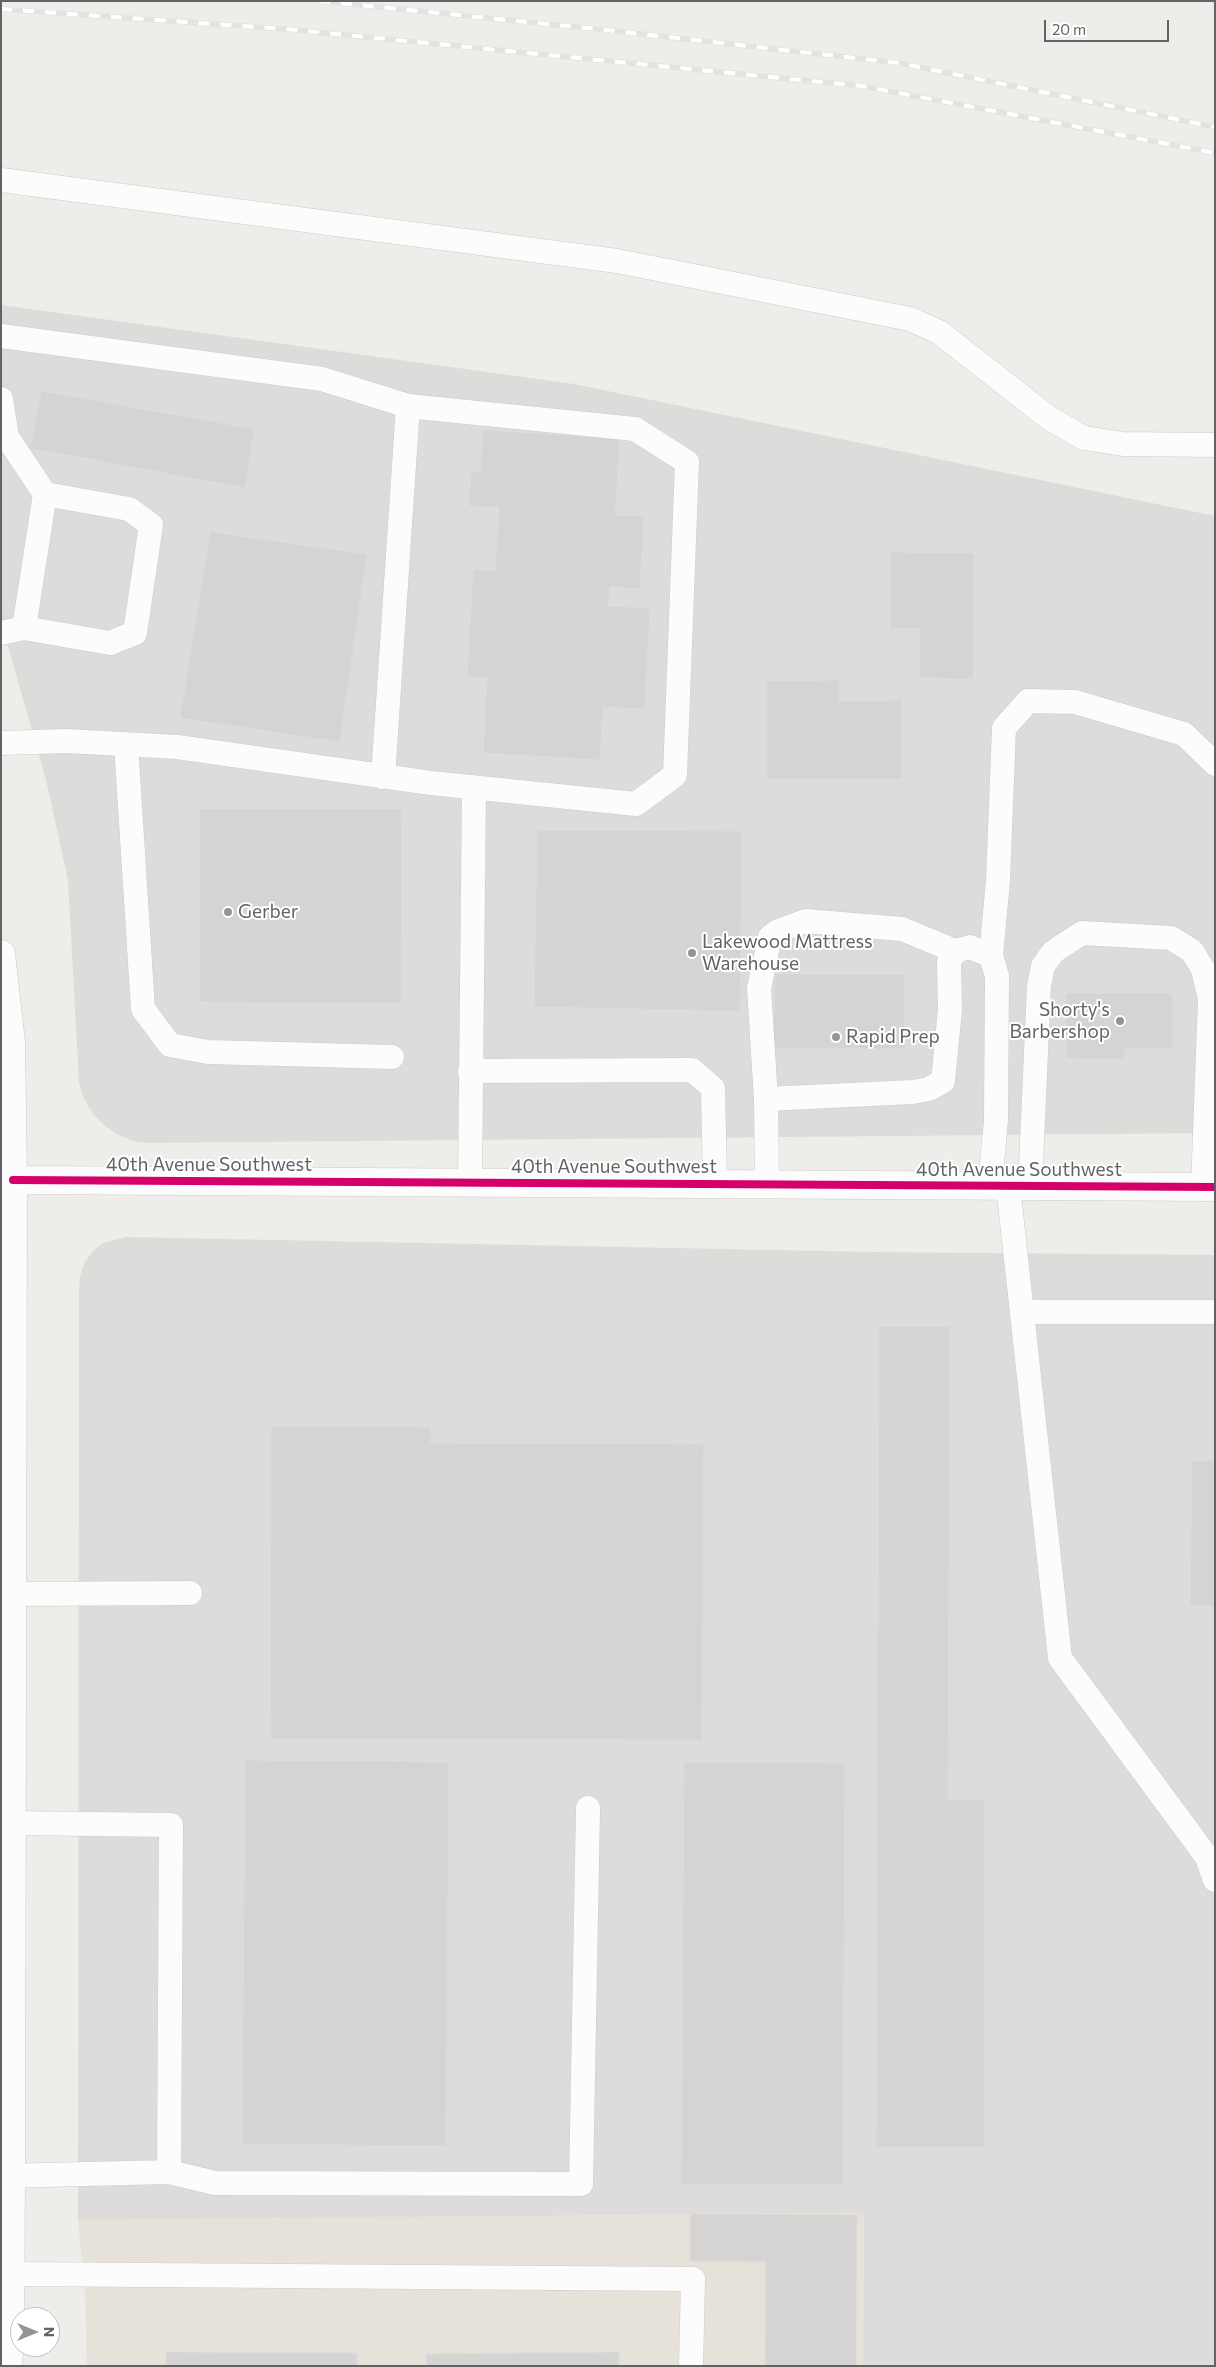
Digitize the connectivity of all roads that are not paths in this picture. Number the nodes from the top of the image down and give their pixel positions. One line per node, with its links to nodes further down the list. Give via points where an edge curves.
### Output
1 (1, 180): 5 (lane, via 617,261 910,319 939,332 1049,418 1084,438 1123,444)
2 (1, 336): 4 (lane, via 322,379)
3 (1, 399): 6 (lane, via 8,437)
4 (408, 406): 12 (lane); 13 (lane, via 635,429 687,462 675,775 636,804)
5 (1215, 445)
6 (45, 494): 7 (lane); 7 (lane, via 129,509 151,525 135,633 110,644)
7 (24, 628): 8 (lane)
8 (1, 633)
9 (1, 743): 10 (lane, via 67,741)
10 (126, 744): 12 (lane, via 177,747); 18 (lane, via 143,1009 170,1045 208,1052)
11 (1215, 764): 16 (lane, via 1184,734 1075,702 1028,701 1004,728 998,881)
12 (383, 777): 13 (lane)
13 (474, 788): 19 (lane)
14 (954, 952): 16 (lane, via 970,947); 20 (lane, via 949,962 950,1010 943,1081 930,1089 913,1092); 20 (lane, via 902,929 806,921 770,937 758,988)
15 (1, 954): 17 (main road)
16 (991, 956): 25 (lane, via 997,976 997,1089)
17 (5, 1014): 21 (main road, via 11,1042)
18 (392, 1057)
19 (470, 1071): 22 (lane); 23 (lane, via 692,1070 713,1088)
20 (766, 1099): 24 (lane)
21 (13, 1180): 22 (main road, 40th Avenue Southwest); 27 (main road)
22 (470, 1183): 23 (main road, 40th Avenue Southwest)
23 (715, 1184): 24 (main road, 40th Avenue Southwest)
24 (767, 1185): 25 (main road, 40th Avenue Southwest)
25 (1009, 1186): 26 (main road, 40th Avenue Southwest); 26 (lane, via 1043,966 1053,952 1082,934 1171,938 1192,951 1203,970 1210,999); 28 (lane)
26 (1209, 1187)
27 (7, 1286): 31 (main road)
28 (1022, 1312): 29 (lane); 35 (lane, via 1060,1658 1207,1857)
29 (1215, 1312)
30 (190, 1593): 31 (lane)
31 (12, 1594): 33 (main road)
32 (588, 1808): 36 (lane, via 581,2184 214,2183)
33 (12, 1823): 34 (main road); 36 (lane, via 171,1825)
34 (6, 1851): 37 (main road)
35 (1215, 1880)
36 (169, 2172): 37 (lane)
37 (6, 2176): 38 (main road)
38 (10, 2274): 39 (main road); 41 (lane, via 692,2279)
39 (6, 2310): 40 (main road)
40 (8, 2366)
41 (691, 2366)

